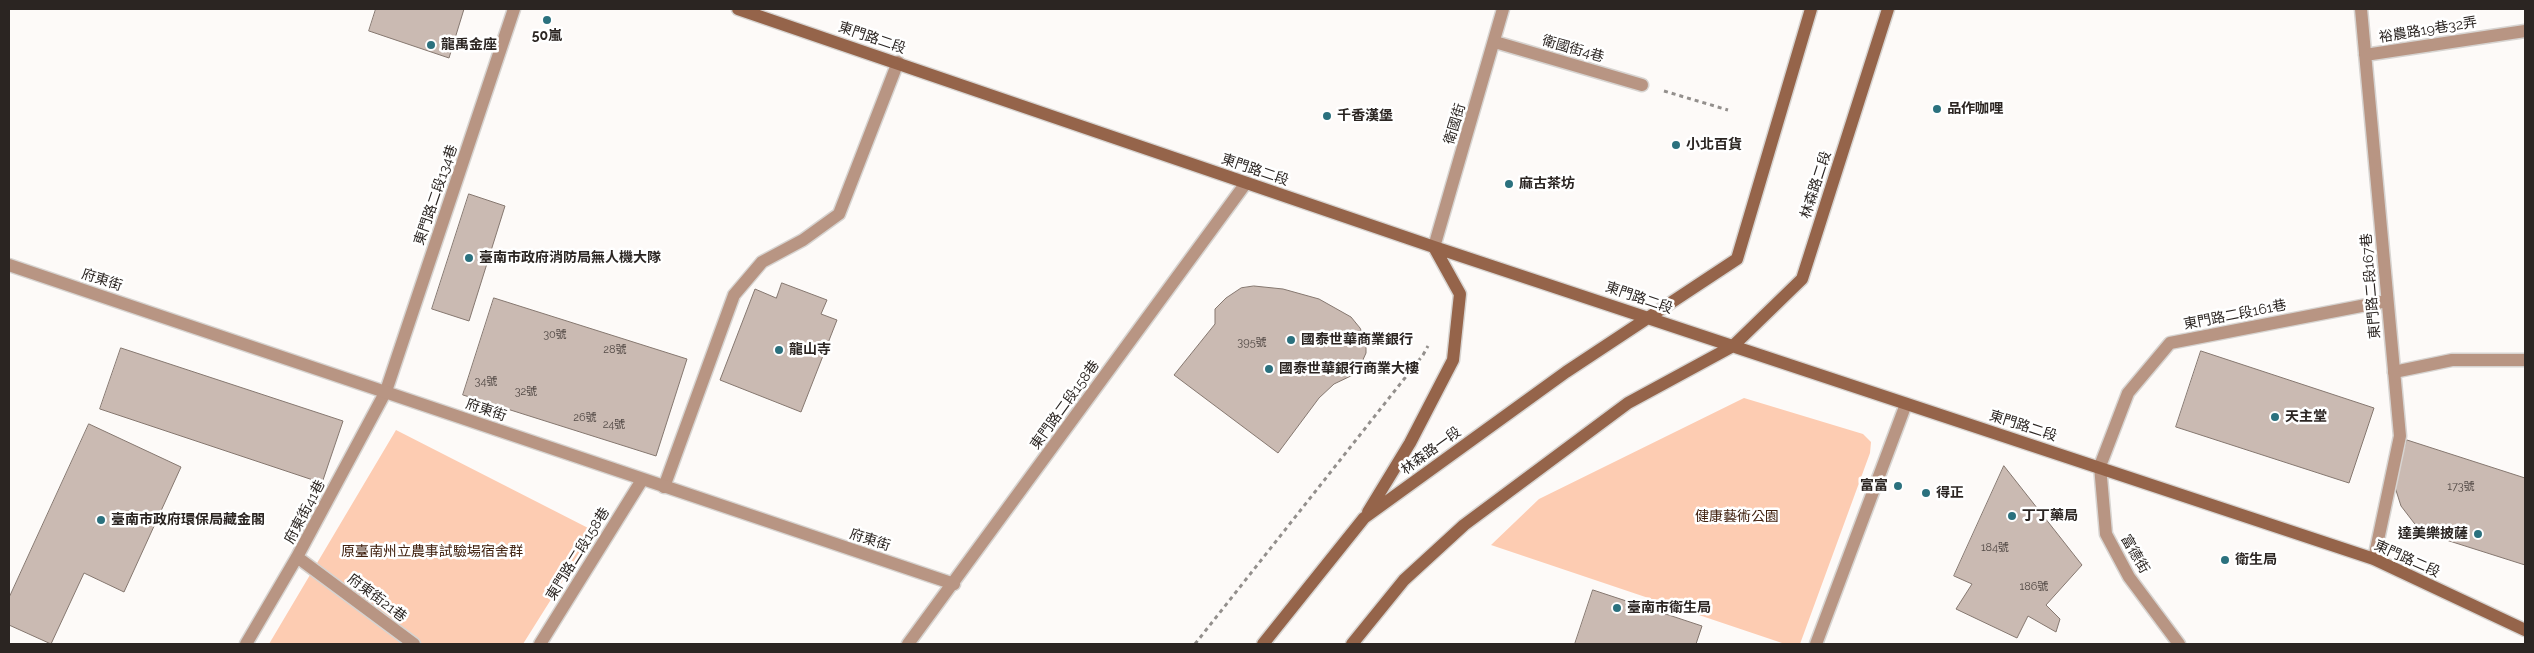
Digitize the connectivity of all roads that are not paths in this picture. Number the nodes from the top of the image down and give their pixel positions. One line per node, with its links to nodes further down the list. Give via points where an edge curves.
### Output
1 (514, 9): 20 (street, 東門路二段134巷)
2 (738, 9): 10 (street, 東門路二段)
3 (1503, 9): 8 (street, 衛國街)
4 (1811, 9): 16 (street, via 1737,259)
5 (1888, 9): 17 (street, 林森路二段, via 1802,279)
6 (2360, 9): 9 (street, 東門路二段167巷)
7 (2525, 31): 9 (street, 裕農路19巷32弄)
8 (1495, 42): 11 (street, 衛國街4巷); 13 (street, 衛國街)
9 (2365, 55): 15 (street, 東門路二段167巷)
10 (898, 62): 12 (street, 東門路二段); 24 (street, via 839,214 803,240 762,262 734,295)
11 (1642, 85)
12 (1246, 183): 13 (street, 東門路二段); 28 (street, 東門路二段158巷)
13 (1434, 247): 16 (street, 東門路二段); 25 (street, via 1460,294 1453,360 1410,442)
14 (9, 265): 20 (street, 府東街)
15 (2387, 301): 19 (street, 東門路二段167巷); 22 (street, 東門路二段161巷, via 2170,343 2128,393)
16 (1649, 318): 17 (street, 東門路二段); 25 (street, 林森路一段, via 1566,372)
17 (1733, 346): 21 (street, 東門路二段); 35 (street, via 1628,403 1464,525 1404,580)
18 (2525, 360): 19 (street, via 2452,360)
19 (2394, 372): 27 (street, 東門路二段167巷, via 2400,436)
20 (386, 391): 23 (street, 府東街); 26 (street, 府東街41巷)
21 (1906, 404): 22 (street, 東門路二段); 36 (street)
22 (2100, 466): 27 (street, 東門路二段); 37 (street, 富德街, via 2106,534 2129,577)
23 (642, 480): 24 (street, 府東街); 32 (street, 東門路二段158巷)
24 (664, 487): 28 (street, 府東街)
25 (1364, 518): 34 (street, 林森路一段)
26 (297, 557): 30 (street, 府東街41巷); 31 (street, 府東街21巷)
27 (2374, 559): 29 (street, 東門路二段)
28 (954, 584): 33 (street, 東門路二段158巷)
29 (2525, 630)
30 (246, 644)
31 (414, 644)
32 (540, 644)
33 (908, 644)
34 (1263, 644)
35 (1352, 644)
36 (1816, 644)
37 (2179, 644)

